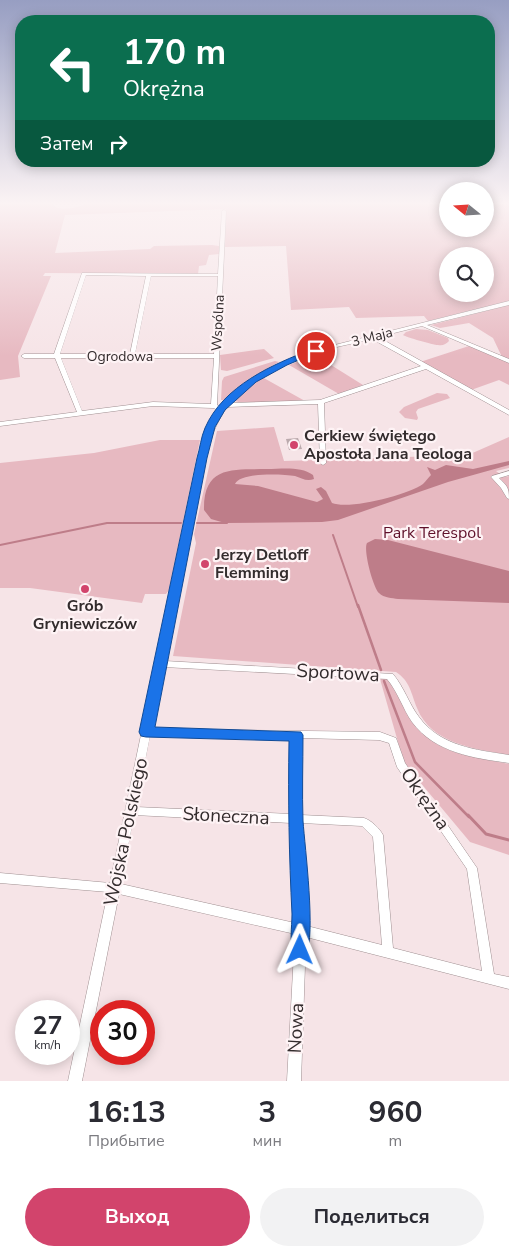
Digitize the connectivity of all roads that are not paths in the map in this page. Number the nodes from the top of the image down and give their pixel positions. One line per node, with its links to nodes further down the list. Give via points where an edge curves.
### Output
1 (221, 254): 3 (street, Wspólna)
2 (149, 275): 3 (street); 8 (street, via 84,274); 9 (street)
3 (220, 275): 10 (street, Wspólna)
4 (509, 303): 5 (street, 3 Maja)
5 (423, 324): 6 (street, 3 Maja); 11 (street)
6 (373, 337): 12 (street); 14 (street, 3 Maja, via 326,348 284,363 252,380)
7 (24, 356): 8 (street, Ogrodowa)
8 (57, 356): 9 (street, Ogrodowa); 15 (street)
9 (132, 356): 10 (street, Ogrodowa)
10 (216, 356): 14 (street, Wspólna)
11 (509, 360)
12 (425, 367): 13 (street); 16 (street)
13 (321, 402): 14 (street); 18 (street)
14 (220, 407): 15 (street, via 153,404); 21 (street, Wojska Polskiego, via 206,440)
15 (80, 413): 17 (street)
16 (509, 414)
17 (0, 424)
18 (323, 463)
19 (509, 473): 20 (street, via 494,477 504,486)
20 (509, 497)
21 (160, 664): 22 (street, Wojska Polskiego); 24 (street, Sportowa, via 390,676 416,720 436,740 470,752)
22 (146, 732): 23 (street, Okrężna); 25 (street, Wojska Polskiego)
23 (296, 735): 26 (street, Nowa); 31 (street, Okrężna, via 380,736 393,741 400,764 472,868)
24 (509, 759)
25 (130, 811): 26 (street, Słoneczna); 28 (street, Wojska Polskiego)
26 (296, 819): 29 (street, Nowa); 30 (street, Słoneczna, via 364,822 378,835)
27 (0, 878): 28 (street)
28 (115, 888): 29 (street); 33 (street, Wojska Polskiego)
29 (301, 930): 30 (street); 34 (street, Nowa)
30 (388, 953): 31 (street)
31 (488, 977): 32 (street)
32 (509, 983)
33 (75, 1081)
34 (294, 1081)

